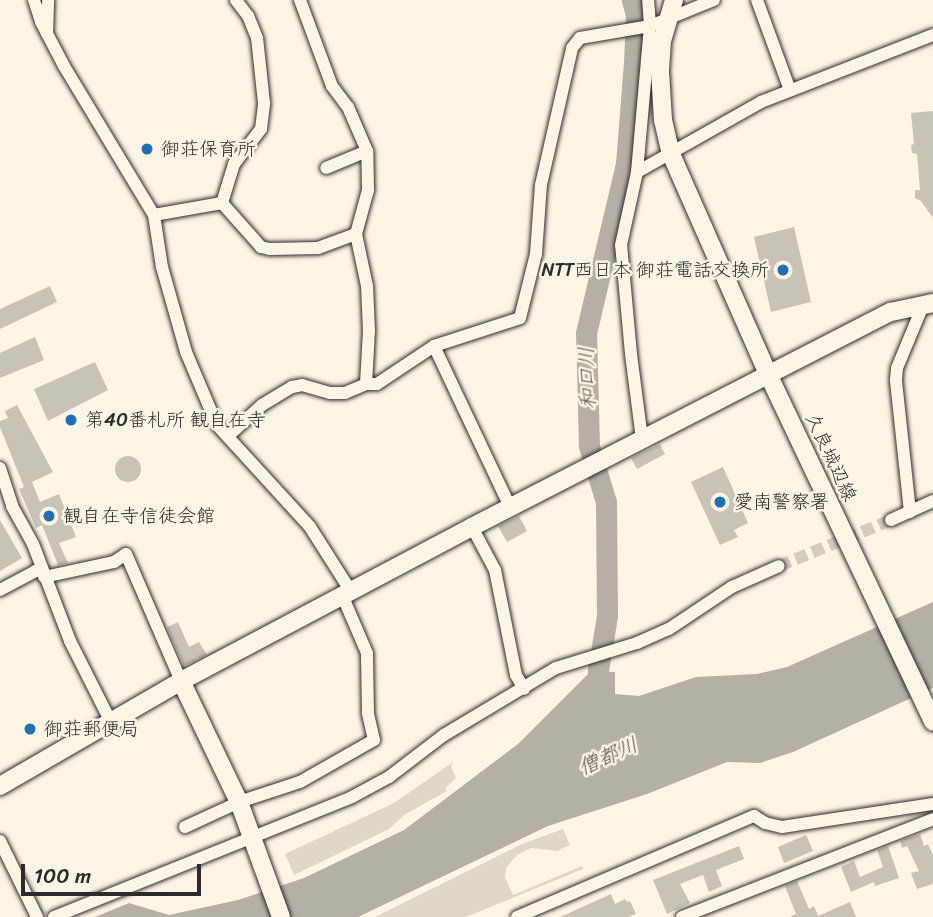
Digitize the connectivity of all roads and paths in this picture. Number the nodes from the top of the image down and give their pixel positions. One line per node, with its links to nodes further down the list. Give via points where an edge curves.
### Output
1 (34, 0): 11 (street)
2 (48, 0): 11 (street)
3 (236, 0): 18 (street, via 257,38 264,103 261,128 234,164)
4 (300, 0): 14 (street, via 332,86 348,107)
5 (648, 0): 10 (street)
6 (674, 0): 9 (street, 久良城辺線)
7 (714, 0): 9 (street)
8 (757, 0): 13 (street)
9 (667, 19): 10 (street); 15 (street, 久良城辺線, via 660,71)
10 (646, 27): 17 (street); 22 (street, via 580,38 572,48 541,185 536,254 520,318)
11 (47, 34): 19 (street)
12 (933, 35): 13 (street)
13 (790, 90): 15 (street)
14 (367, 151): 16 (street); 20 (street, via 368,190)
15 (671, 154): 17 (street); 23 (street, 久良城辺線)
16 (326, 168)
17 (637, 172): 26 (street, via 621,245)
18 (222, 203): 19 (street); 20 (street, via 261,247 318,248)
19 (154, 215): 25 (street, via 162,268 186,352 201,394)
20 (356, 234): 24 (street, via 367,286)
21 (929, 303): 23 (street, via 891,312); 30 (street, via 897,368)
22 (434, 346): 24 (street, via 391,377); 29 (street)
23 (768, 374): 26 (street); 39 (street, 久良城辺線)
24 (366, 384): 25 (street, via 345,393 292,387 262,405)
25 (228, 436): 36 (street, via 310,527)
26 (642, 439): 29 (street)
27 (0, 468): 34 (street)
28 (933, 501): 30 (street)
29 (510, 507): 32 (street)
30 (910, 512): 31 (street)
31 (891, 520)
32 (472, 527): 36 (street); 38 (street, via 495,570 516,675)
33 (779, 566): 38 (street, via 732,587 669,629 555,668)
34 (43, 574): 35 (street, via 35,571); 37 (street, via 114,562 126,554); 40 (street)
35 (0, 590)
36 (346, 592): 37 (street); 42 (street, via 367,653 368,713 374,740 300,782)
37 (181, 681): 40 (street); 42 (street)
38 (524, 689): 46 (street, via 444,735 365,791)
39 (931, 718)
40 (111, 722): 41 (street)
41 (0, 786)
42 (239, 802): 45 (street); 46 (street)
43 (933, 804): 51 (street, via 782,827 754,816)
44 (933, 818): 52 (street)
45 (184, 827)
46 (252, 840): 49 (street); 50 (street)
47 (0, 841): 48 (street)
48 (37, 917)
49 (54, 917)
50 (281, 917)
51 (517, 917)
52 (682, 917)

